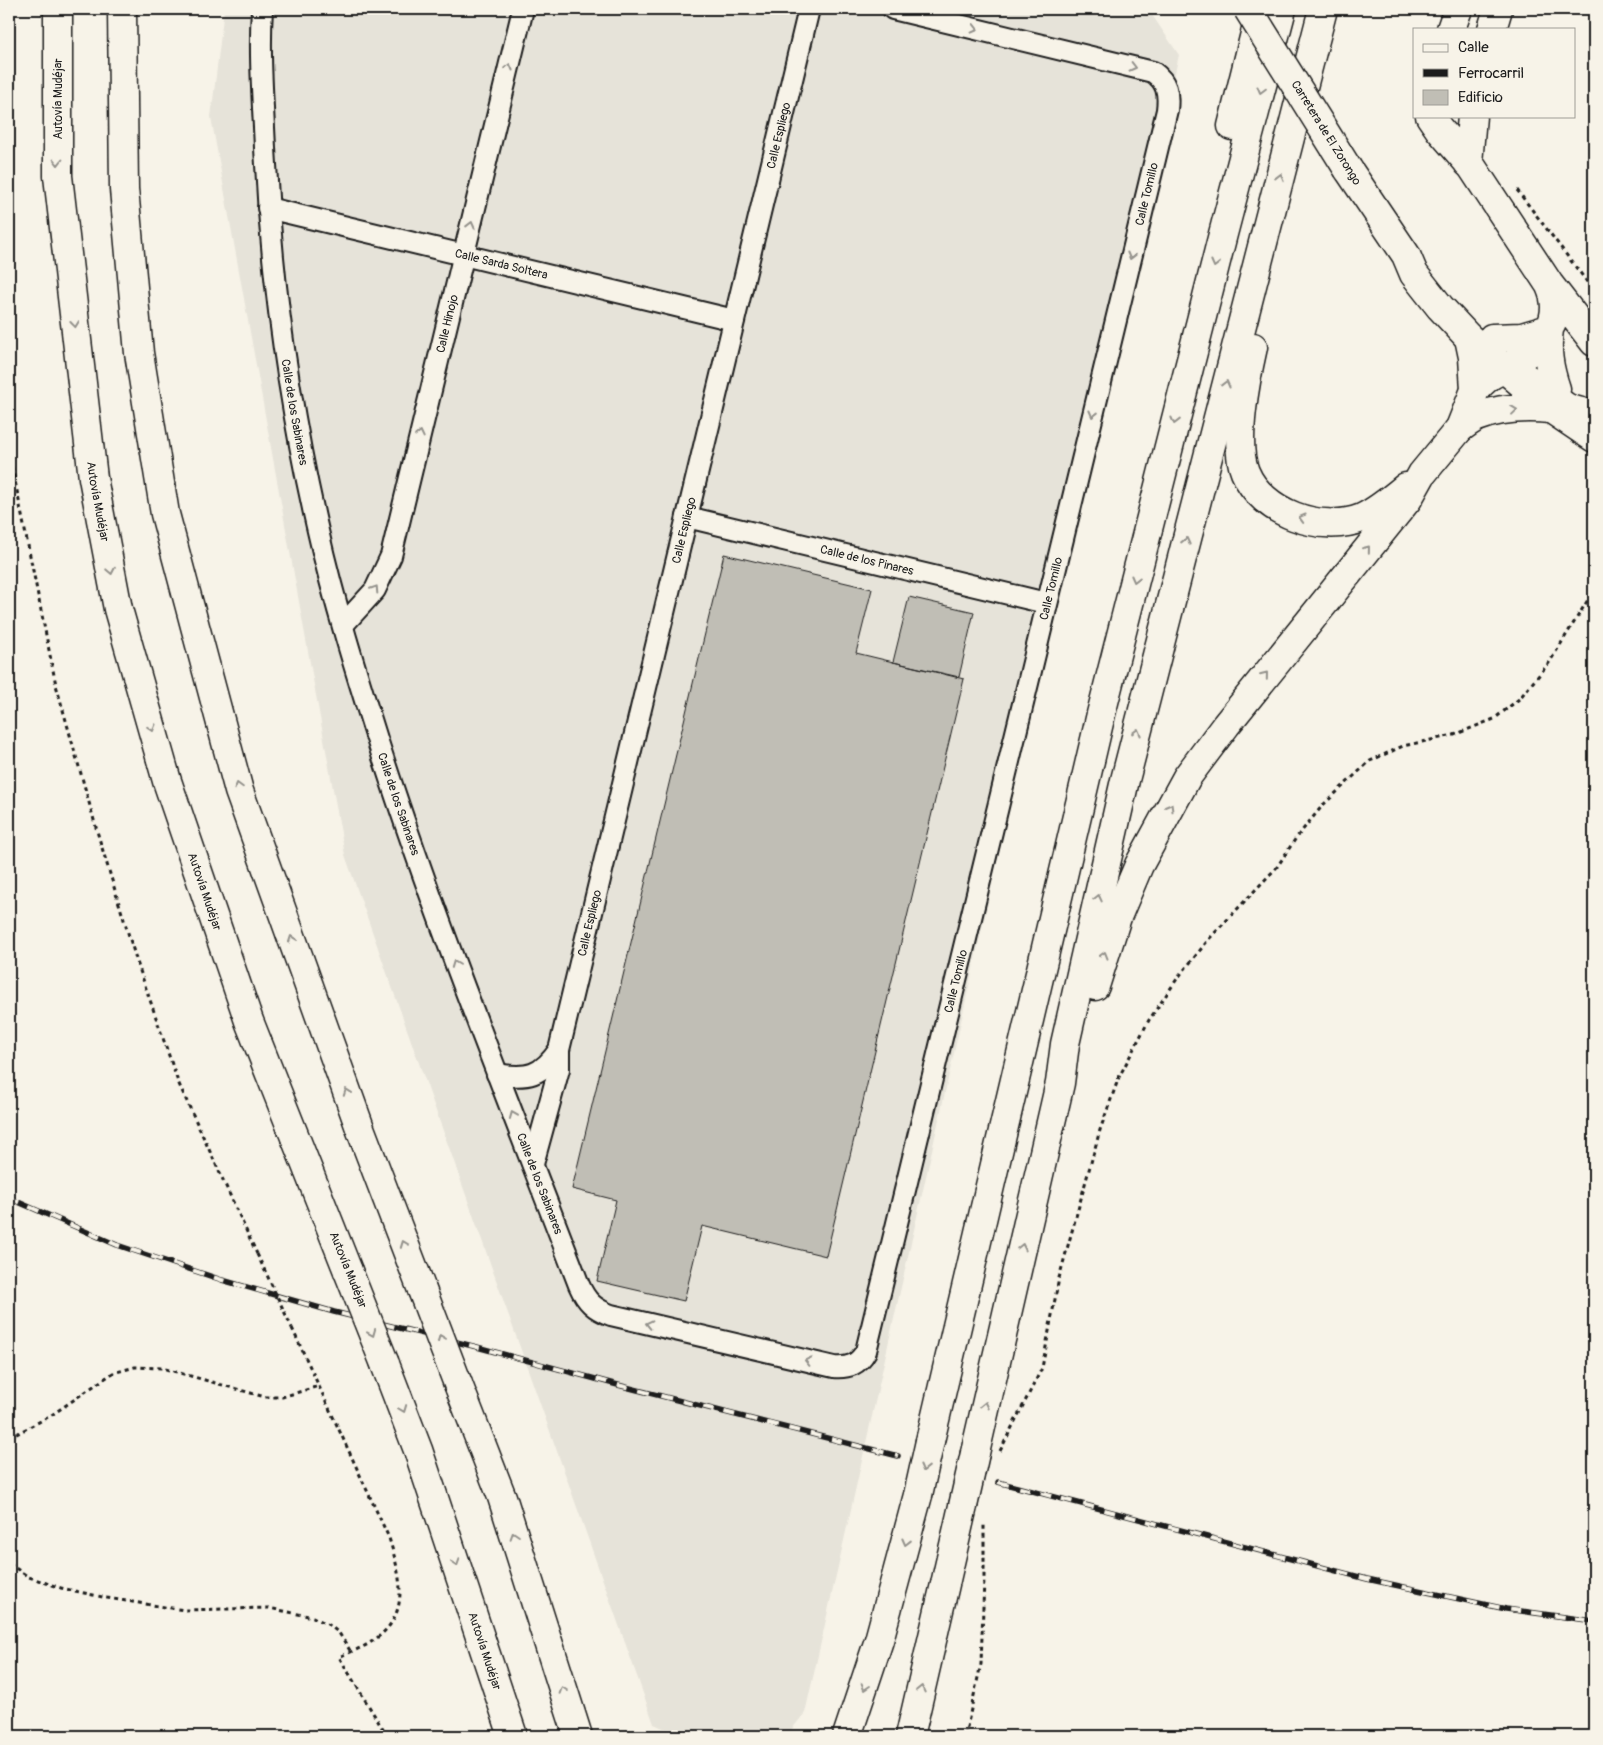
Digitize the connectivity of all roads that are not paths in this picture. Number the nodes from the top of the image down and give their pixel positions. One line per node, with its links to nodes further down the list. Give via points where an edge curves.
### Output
1 (58, 9): 41 (main road, Autovía Mudéjar, one-way to 41, bridge, via 58,176 93,478 118,609 167,781 249,1021 418,1450)
2 (122, 9): 42 (main road, one-way to 2, bridge, via 502,1497 360,1128 239,790 165,514 139,353 124,189)
3 (262, 9): 18 (street, Calle de los Sabinares, via 260,42)
4 (523, 9): 21 (street, Calle Hinojo, one-way to 4)
5 (810, 9): 23 (street, Calle Espliego)
6 (893, 9): 34 (street, Calle Tomillo, one-way to 34, via 1153,72 1167,88 1167,110)
7 (1248, 9): 25 (main road, Carretera de El Zorongo, bridge, via 1406,256 1414,274 1430,294)
8 (1261, 9): 20 (main road, via 1216,191)
9 (1282, 9): 20 (main road, one-way to 20)
10 (1323, 9): 19 (main road, one-way to 10)
11 (1458, 9): 13 (main road)
12 (1498, 9): 14 (main road)
13 (1451, 28)
14 (1492, 28)
15 (1432, 118): 17 (main road)
16 (1472, 118): 17 (main road)
17 (1468, 163): 22 (main road)
18 (268, 208): 21 (street, Calle Sarda Soltera); 35 (street, Calle de los Sabinares, via 287,371 316,523)
19 (1267, 225): 32 (main road, one-way to 19, via 1363,517 1346,522 1330,523 1297,517 1269,503 1254,488 1244,471 1240,447 1241,418 1271,271); 38 (main road, one-way to 19, via 1065,1044 1125,780)
20 (1223, 234): 43 (main road, one-way to 43, bridge, via 1099,724 918,1495 879,1640)
21 (464, 255): 23 (street, Calle Sarda Soltera); 35 (street, Calle Hinojo, one-way to 21, via 374,590 391,556)
22 (1549, 284): 24 (main road, via 1554,294 1556,314); 26 (main road)
23 (734, 320): 33 (street, Calle Espliego)
24 (1549, 329): 25 (main road, via 1522,337); 27 (main road); 29 (main road, via 1547,345)
25 (1481, 338): 27 (main road, Carretera de El Zorongo); 28 (main road, via 1474,357)
26 (1594, 342)
27 (1513, 365): 28 (main road, via 1485,379); 29 (main road, Carretera de El Zorongo); 30 (main road, via 1500,388); 31 (main road, via 1525,377)
28 (1475, 390): 30 (main road)
29 (1554, 399): 30 (main road, one-way to 29); 31 (main road, Carretera de El Zorongo)
30 (1469, 422): 32 (main road)
31 (1593, 423)
32 (1422, 474): 38 (main road, one-way to 32, via 1078,1044 1121,908 1139,865 1187,777 1408,499)
33 (687, 517): 34 (street, Calle de los Pinares); 36 (street, Calle Espliego)
34 (1046, 603): 40 (street, Calle Tomillo, via 866,1352)
35 (342, 626): 37 (street, Calle de los Sabinares, one-way to 35, via 409,835)
36 (559, 1050): 37 (street, Calle Espliego, via 534,1074 516,1077); 39 (street, Calle Espliego, via 558,1069)
37 (497, 1074): 39 (street, Calle de los Sabinares, one-way to 37)
38 (1060, 1083): 44 (main road, one-way to 38, bridge, via 973,1514)
39 (532, 1164): 40 (street, Calle de los Sabinares, one-way to 39, via 834,1367 611,1315 594,1308 579,1285)
40 (855, 1365)
41 (513, 1736)
42 (578, 1736)
43 (847, 1736)
44 (910, 1736)

